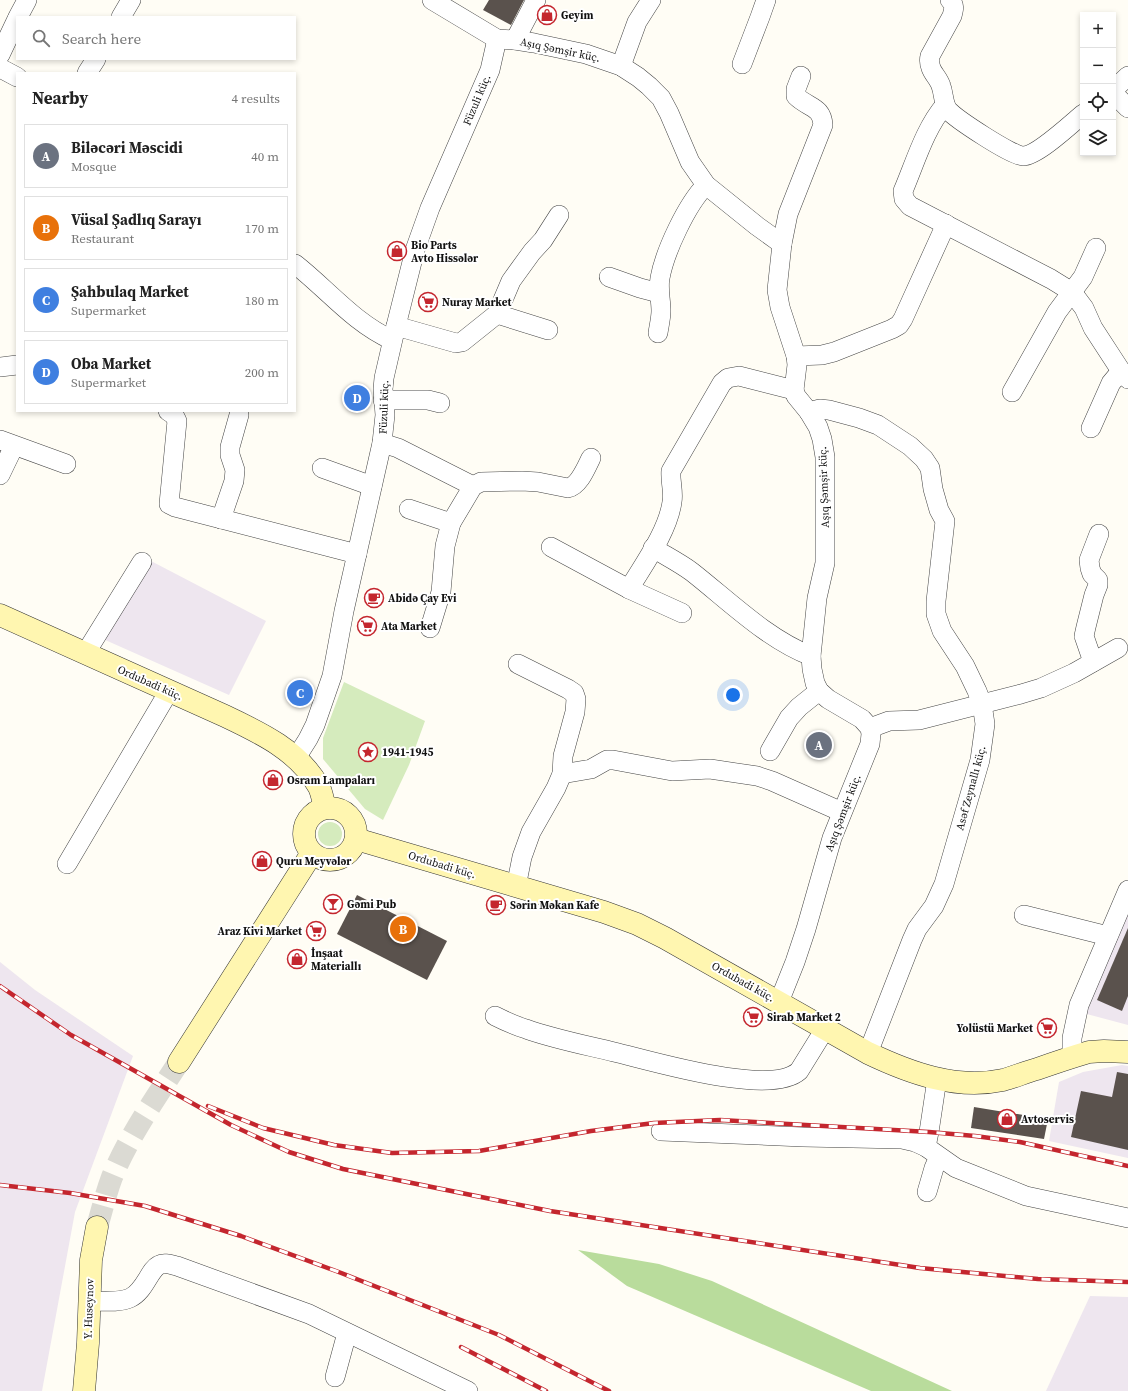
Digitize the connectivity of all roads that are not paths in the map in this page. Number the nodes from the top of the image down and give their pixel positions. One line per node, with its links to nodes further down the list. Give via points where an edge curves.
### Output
1 (27, 0): 8 (street)
2 (131, 0): 9 (street)
3 (432, 0): 11 (street, Aşıq Şəmşir küç.)
4 (536, 0): 11 (street, Füzuli küç.)
5 (651, 0): 15 (street, via 637,22)
6 (766, 0): 14 (street)
7 (956, 1): 23 (street, via 952,16 929,61 941,85)
8 (19, 16)
9 (122, 16)
10 (16, 22): 12 (street)
11 (506, 39): 15 (street, Aşıq Şəmşir küç., via 586,54); 37 (street, Füzuli küç., via 430,208)
12 (0, 55)
13 (95, 60): 17 (street)
14 (742, 64)
15 (621, 66): 26 (street, Aşıq Şəmşir küç., via 643,81 661,98 670,113 690,162)
16 (0, 68): 18 (street)
17 (88, 72)
18 (16, 76)
19 (801, 76): 29 (street, via 796,96 818,111 823,117 823,126 788,214)
20 (1128, 76): 21 (street)
21 (1116, 87)
22 (1116, 96): 24 (street)
23 (945, 105): 25 (street, via 956,117 1004,148 1025,156 1036,152); 28 (street, via 931,124 903,191 904,198 910,206)
24 (1128, 108)
25 (1080, 116)
26 (706, 185): 29 (street, Aşıq Şəmşir küç.); 34 (street, via 691,204 667,253)
27 (559, 215): 35 (street, via 511,281)
28 (946, 224): 33 (street); 39 (street, via 898,325 834,352)
29 (782, 244): 39 (street, via 777,290)
30 (1096, 248): 33 (street, via 1083,277)
31 (296, 265): 37 (street, via 363,323 379,334)
32 (609, 277): 34 (street)
33 (1072, 292): 42 (street); 44 (street, via 1057,312)
34 (659, 293): 38 (street, via 661,311)
35 (497, 314): 36 (street); 37 (street, via 462,342)
36 (548, 330)
37 (394, 333): 45 (street, Füzuli küç., via 384,378)
38 (658, 333)
39 (796, 356): 43 (street)
40 (16, 365): 41 (street)
41 (0, 367)
42 (1124, 375): 50 (street, via 1111,384)
43 (794, 390): 48 (street, Aşıq Şəmşir küç.); 64 (street, via 739,376 728,378 722,383 672,471 670,478 673,500 667,524)
44 (1012, 392)
45 (384, 400): 46 (street, via 428,400); 52 (street, Füzuli küç.)
46 (440, 403)
47 (170, 412): 60 (street, via 177,421 169,504)
48 (809, 412): 73 (street, Aşıq Şəmşir küç., via 818,427 825,457 825,563 817,598); 78 (street, Asəf Zeynallı küç., via 829,410 878,425 910,446 930,468 939,510 945,520 936,614 942,631 970,676)
49 (239, 416): 60 (street, via 230,447 235,470 234,481)
50 (1091, 428)
51 (7, 443): 54 (street); 56 (street)
52 (382, 443): 57 (street, Füzuli küç.); 58 (street, via 398,448)
53 (591, 458): 58 (street, via 577,482 568,488 522,480 481,482)
54 (66, 464)
55 (322, 468): 57 (street)
56 (0, 475)
57 (372, 486): 65 (street, Füzuli küç.)
58 (472, 486): 61 (street)
59 (410, 509): 61 (street)
60 (221, 519): 65 (street)
61 (451, 523): 70 (street, via 445,546 441,592)
62 (1098, 534): 74 (street, via 1089,560 1098,585 1084,636)
63 (551, 547): 67 (street)
64 (653, 548): 67 (street); 73 (street, via 690,571 754,623 799,651)
65 (356, 554): 81 (street, Füzuli küç., via 332,676 315,725)
66 (142, 562): 72 (street)
67 (629, 589): 68 (street)
68 (682, 613)
69 (1, 619): 72 (main road, Ordubadi küç.)
70 (430, 628)
71 (1118, 648): 74 (street)
72 (85, 654): 77 (main road, Ordubadi küç.)
73 (812, 656): 76 (street, Aşıq Şəmşir küç., via 812,669)
74 (1093, 662): 78 (street, via 1041,688)
75 (518, 664): 82 (street, via 574,693 576,712 563,756)
76 (819, 691): 79 (street); 80 (street, via 789,718)
77 (168, 692): 81 (main road, Ordubadi küç., via 252,729); 87 (street)
78 (982, 704): 79 (street, via 920,720 890,720); 96 (street, Asəf Zeynallı küç., via 985,724 980,760 944,884 934,906 917,929)
79 (870, 728): 84 (street, Aşıq Şəmşir küç., via 870,744)
80 (770, 751)
81 (296, 758): 83 (main road, Ordubadi küç., via 319,788)
82 (562, 774): 84 (street, via 591,769 607,760 672,771 710,769 757,776); 88 (street, via 531,832)
83 (325, 808): 85 (main road, via 338,809 349,815 357,831); 86 (main road, via 316,811 304,826 306,845)
84 (842, 812): 92 (street, Aşıq Şəmşir küç., via 826,856 804,935)
85 (356, 840): 86 (main road, via 346,855 338,859 320,858); 88 (main road, Ordubadi küç.)
86 (312, 853): 98 (main road)
87 (67, 864)
88 (516, 887): 92 (main road, Ordubadi küç., via 637,924)
89 (1128, 890): 91 (street)
90 (1024, 915): 91 (street)
91 (1108, 936): 97 (street, via 1079,1005 1072,1038)
92 (779, 1002): 94 (main road, Ordubadi küç.)
93 (495, 1016): 94 (street, via 526,1030 560,1039 718,1076 748,1079 777,1080 795,1074)
94 (825, 1029): 96 (main road, Ordubadi küç.)
95 (1128, 1052): 97 (main road, Ordubadi küç., via 1089,1052)
96 (868, 1053): 99 (main road, Ordubadi küç.)
97 (1072, 1057): 99 (main road, Ordubadi küç., via 1002,1080 967,1083)
98 (179, 1062)
99 (936, 1079): 101 (street, via 929,1132)
100 (661, 1131): 101 (street, via 902,1139 914,1142)
101 (932, 1152): 102 (street, via 934,1168); 103 (street, via 956,1168 1026,1196)
102 (927, 1192)
103 (1128, 1218)
104 (97, 1227): 105 (main road, Y. Huseynov, via 91,1260)
105 (90, 1301): 106 (street, via 130,1298 140,1291 154,1269 159,1265 168,1264 290,1306); 108 (main road, Y. Huseynov)
106 (347, 1333): 107 (street); 109 (street)
107 (335, 1377)
108 (84, 1391)
109 (468, 1391)

